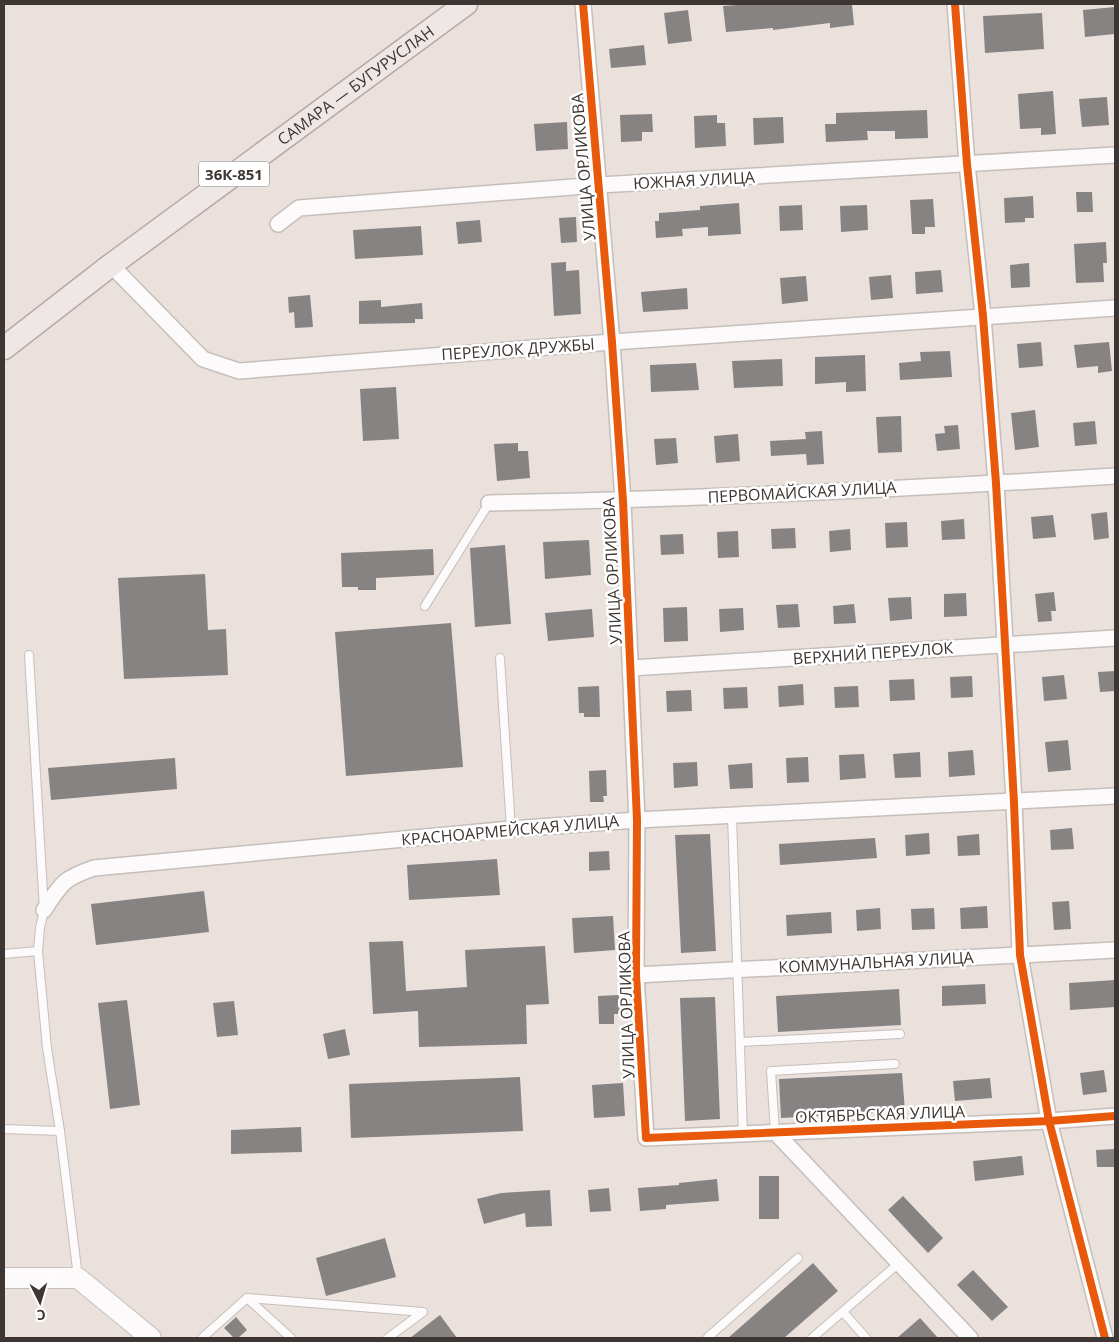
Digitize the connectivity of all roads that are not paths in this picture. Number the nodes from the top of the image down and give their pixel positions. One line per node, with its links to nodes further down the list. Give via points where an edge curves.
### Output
1 (466, 4): 8 (main road, САМАРА — БУГУРУСЛАН / 36К-851)
2 (583, 4): 6 (street, УЛИЦА ОРЛИКОВА)
3 (955, 4): 5 (street)
4 (1115, 155): 5 (street, ЮЖНАЯ УЛИЦА)
5 (967, 164): 6 (street, ЮЖНАЯ УЛИЦА); 10 (street)
6 (599, 185): 7 (street, ЮЖНАЯ УЛИЦА, via 299,208); 11 (street, УЛИЦА ОРЛИКОВА)
7 (278, 224)
8 (111, 265): 11 (street, ПЕРЕУЛОК ДРУЖБЫ, via 203,360 239,371); 12 (main road, САМАРА — БУГУРУСЛАН / 36К-851)
9 (1115, 308): 10 (street, ПЕРЕУЛОК ДРУЖБЫ)
10 (983, 316): 11 (street, ПЕРЕУЛОК ДРУЖБЫ); 14 (street)
11 (612, 342): 15 (street, УЛИЦА ОРЛИКОВА)
12 (4, 348)
13 (1115, 476): 14 (street, ПЕРВОМАЙСКАЯ УЛИЦА)
14 (996, 483): 15 (street, ПЕРВОМАЙСКАЯ УЛИЦА); 19 (street)
15 (623, 500): 16 (street, ПЕРВОМАЙСКАЯ УЛИЦА); 22 (street, УЛИЦА ОРЛИКОВА)
16 (489, 503): 17 (lane)
17 (425, 606)
18 (1115, 638): 19 (street, ВЕРХНИЙ ПЕРЕУЛОК)
19 (1004, 644): 22 (street, ВЕРХНИЙ ПЕРЕУЛОК); 24 (street)
20 (29, 655): 28 (lane)
21 (500, 658): 27 (lane)
22 (631, 668): 26 (street, УЛИЦА ОРЛИКОВА)
23 (1115, 796): 24 (street, КРАСНОАРМЕЙСКАЯ УЛИЦА)
24 (1014, 802): 25 (street, КРАСНОАРМЕЙСКАЯ УЛИЦА); 32 (street)
25 (732, 816): 26 (street, КРАСНОАРМЕЙСКАЯ УЛИЦА); 33 (lane)
26 (637, 820): 27 (street, КРАСНОАРМЕЙСКАЯ УЛИЦА); 34 (street, УЛИЦА ОРЛИКОВА)
27 (511, 829): 28 (street, КРАСНОАРМЕЙСКАЯ УЛИЦА, via 94,868 72,875 61,884)
28 (44, 910): 30 (lane)
29 (1115, 950): 32 (street, КОММУНАЛЬНАЯ УЛИЦА)
30 (38, 951): 31 (lane); 41 (lane, via 46,1048)
31 (4, 954)
32 (1020, 955): 33 (street, КОММУНАЛЬНАЯ УЛИЦА); 39 (street)
33 (737, 969): 34 (street, КОММУНАЛЬНАЯ УЛИЦА); 36 (lane)
34 (636, 975): 44 (street, УЛИЦА ОРЛИКОВА)
35 (900, 1034): 36 (lane)
36 (740, 1042): 43 (lane)
37 (895, 1064): 42 (lane, via 771,1071)
38 (1115, 1116): 39 (street, ОКТЯБРЬСКАЯ УЛИЦА)
39 (1049, 1121): 42 (street, ОКТЯБРЬСКАЯ УЛИЦА); 59 (street)
40 (4, 1129): 41 (lane)
41 (60, 1130): 48 (lane)
42 (775, 1132): 43 (street, ОКТЯБРЬСКАЯ УЛИЦА); 46 (street)
43 (743, 1134): 44 (street, ОКТЯБРЬСКАЯ УЛИЦА)
44 (646, 1138)
45 (798, 1258): 55 (lane)
46 (899, 1263): 50 (lane); 58 (street)
47 (4, 1278): 48 (street)
48 (78, 1278): 51 (street)
49 (247, 1298): 52 (lane); 53 (lane); 54 (lane, via 423,1312)
50 (843, 1312): 56 (lane); 57 (lane)
51 (151, 1338)
52 (202, 1338)
53 (292, 1338)
54 (388, 1338)
55 (709, 1338)
56 (812, 1338)
57 (866, 1338)
58 (970, 1338)
59 (1105, 1338)

